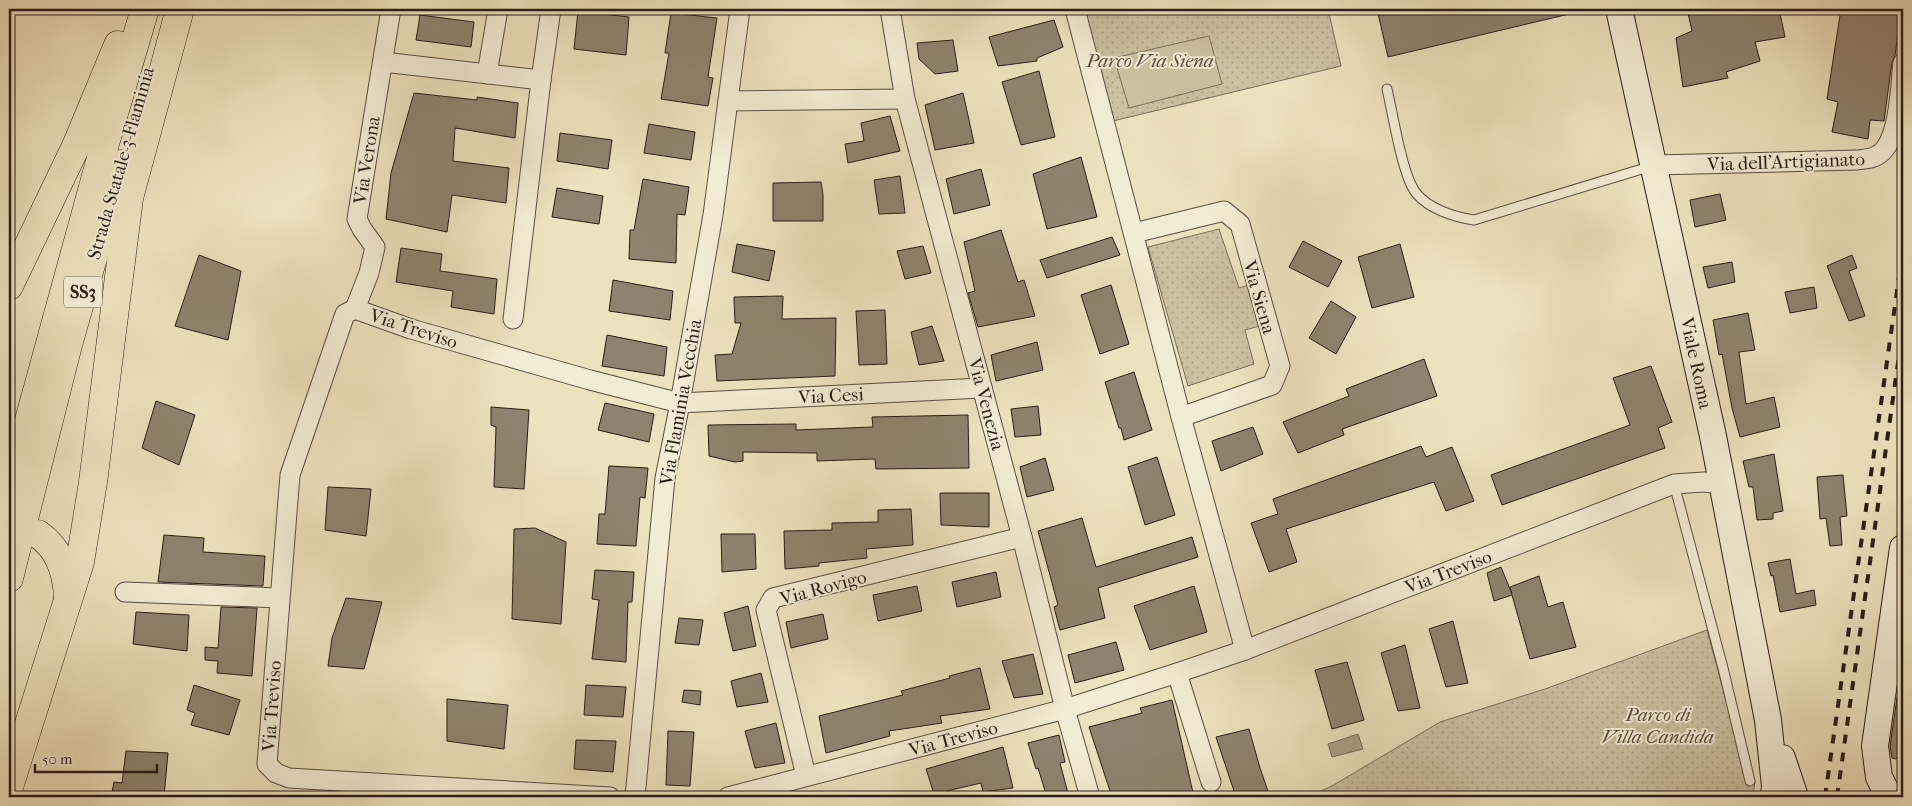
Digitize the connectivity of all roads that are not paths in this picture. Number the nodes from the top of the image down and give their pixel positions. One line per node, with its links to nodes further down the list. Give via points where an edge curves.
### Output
1 (131, 9): 21 (highway, via 84,129)
2 (145, 9): 29 (highway, Strada Statale 3 Flaminia / SS3, via 61,298)
3 (165, 9): 33 (highway, Strada Statale 3 Flaminia / SS3, via 69,341)
4 (180, 9): 36 (highway, via 129,198 93,482 80,562)
5 (391, 9): 12 (street, Via Verona)
6 (498, 9): 14 (street)
7 (551, 9): 15 (street)
8 (740, 9): 18 (street, Via Flaminia Vecchia)
9 (890, 9): 17 (street, Via Venezia)
10 (1075, 9): 20 (street)
11 (1619, 9): 19 (main road, Viale Roma)
12 (383, 62): 14 (street); 22 (street, Via Verona, via 357,219 375,246)
13 (1903, 63): 19 (street, Via dell'Artigianato, via 1894,134 1877,156 1858,160)
14 (487, 74): 15 (street)
15 (541, 80): 23 (street)
16 (1387, 89): 19 (lane, via 1408,180 1417,194 1455,217 1474,220)
17 (905, 99): 18 (street); 24 (street, Via Venezia)
18 (728, 101): 25 (street, Via Flaminia Vecchia, via 714,215)
19 (1655, 166): 28 (main road, Viale Roma)
20 (1134, 233): 26 (street); 26 (street, Via Siena, via 1224,211 1240,224 1280,366 1272,386)
21 (9, 286)
22 (355, 310): 25 (street, Via Treviso, via 420,332); 35 (street, Via Treviso, via 345,314 290,475)
23 (513, 319)
24 (982, 388): 25 (street, Via Cesi); 31 (street, Via Venezia)
25 (680, 403): 47 (street, Via Flaminia Vecchia, via 665,478)
26 (1182, 417): 37 (street)
27 (1674, 484): 28 (street, Via Treviso); 37 (street, Via Treviso); 42 (lane)
28 (1721, 484): 40 (main road, Viale Roma)
29 (9, 493)
30 (38, 534): 36 (highway, via 59,558 68,582)
31 (1022, 537): 39 (street, Via Venezia); 41 (street, Via Rovigo, via 773,598 766,610)
32 (1903, 548): 51 (main road, via 1875,746 1879,778)
33 (9, 578)
34 (126, 592): 35 (street)
35 (279, 598): 46 (street, Via Treviso, via 266,764 276,774 290,778)
36 (68, 599): 44 (highway)
37 (1245, 650): 38 (street, Via Treviso)
38 (1176, 673): 39 (street, Via Treviso); 43 (street)
39 (1066, 709): 41 (street, Via Treviso); 48 (street, Via Venezia)
40 (1768, 720): 49 (main road, Viale Roma); 50 (main road, Viale Roma)
41 (806, 776): 45 (street, Via Treviso)
42 (1750, 781)
43 (1211, 782)
44 (9, 787)
45 (735, 796)
46 (610, 797)
47 (635, 797)
48 (1090, 797)
49 (1774, 797)
50 (1795, 797)
51 (1889, 797)

